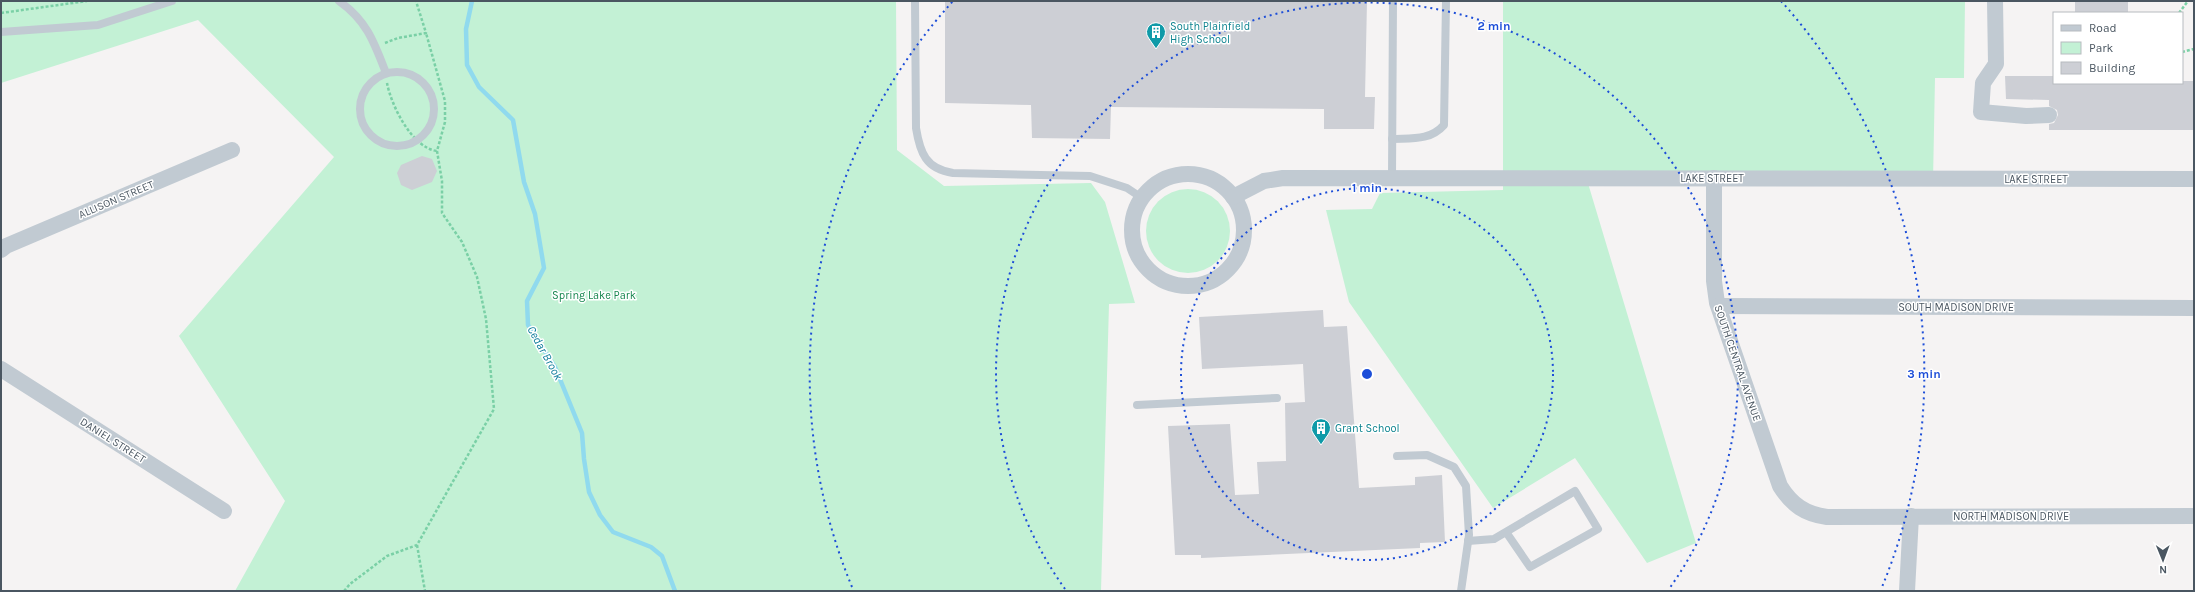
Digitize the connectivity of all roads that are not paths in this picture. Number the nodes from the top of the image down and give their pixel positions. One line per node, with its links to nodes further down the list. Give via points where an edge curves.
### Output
1 (172, 1): 7 (lane, via 98,25)
2 (339, 1): 8 (lane, via 353,11 369,31)
3 (915, 1): 16 (lane, via 918,145 923,156 935,168 953,173 1090,176 1127,188)
4 (1393, 1): 10 (lane)
5 (1446, 1): 10 (lane, via 1444,125 1425,138)
6 (1995, 1): 9 (street, via 1996,64 1983,83 1981,112 2026,116)
7 (1, 32)
8 (386, 73): 8 (lane, via 368,84 360,99 359,113 364,127 373,138 385,144 399,146 416,140 432,122 432,95 424,83 413,75 397,71)
9 (2049, 115)
10 (1392, 139): 12 (lane)
11 (232, 150): 17 (street, ALLISON STREET)
12 (1392, 177): 13 (street, LAKE STREET); 15 (street, LAKE STREET, via 1273,179 1248,188)
13 (1714, 178): 14 (street, LAKE STREET); 18 (street, SOUTH CENTRAL AVENUE, via 1714,281)
14 (2194, 179)
15 (1234, 197): 16 (street, via 1224,186 1194,174 1163,179 1150,188); 16 (street, via 1241,212 1244,236 1238,253 1219,276 1196,285 1172,284 1150,272 1140,260 1131,230 1133,215)
16 (1142, 198)
17 (1, 250)
18 (1719, 306): 19 (street, SOUTH MADISON DRIVE); 27 (street, SOUTH CENTRAL AVENUE, via 1780,486 1789,500 1800,510)
19 (2194, 308)
20 (1, 369): 24 (street, DANIEL STREET)
21 (1277, 398): 22 (lane)
22 (1137, 405)
23 (1397, 456): 29 (lane, via 1427,454 1454,467 1466,486)
24 (224, 510)
25 (1911, 516): 26 (street, NORTH MADISON DRIVE); 27 (street, NORTH MADISON DRIVE); 31 (street)
26 (2194, 516)
27 (1827, 517)
28 (1506, 532): 28 (lane, via 1575,491 1598,529 1530,567); 29 (lane, via 1494,539)
29 (1468, 541): 30 (lane)
30 (1461, 591)
31 (1907, 591)

